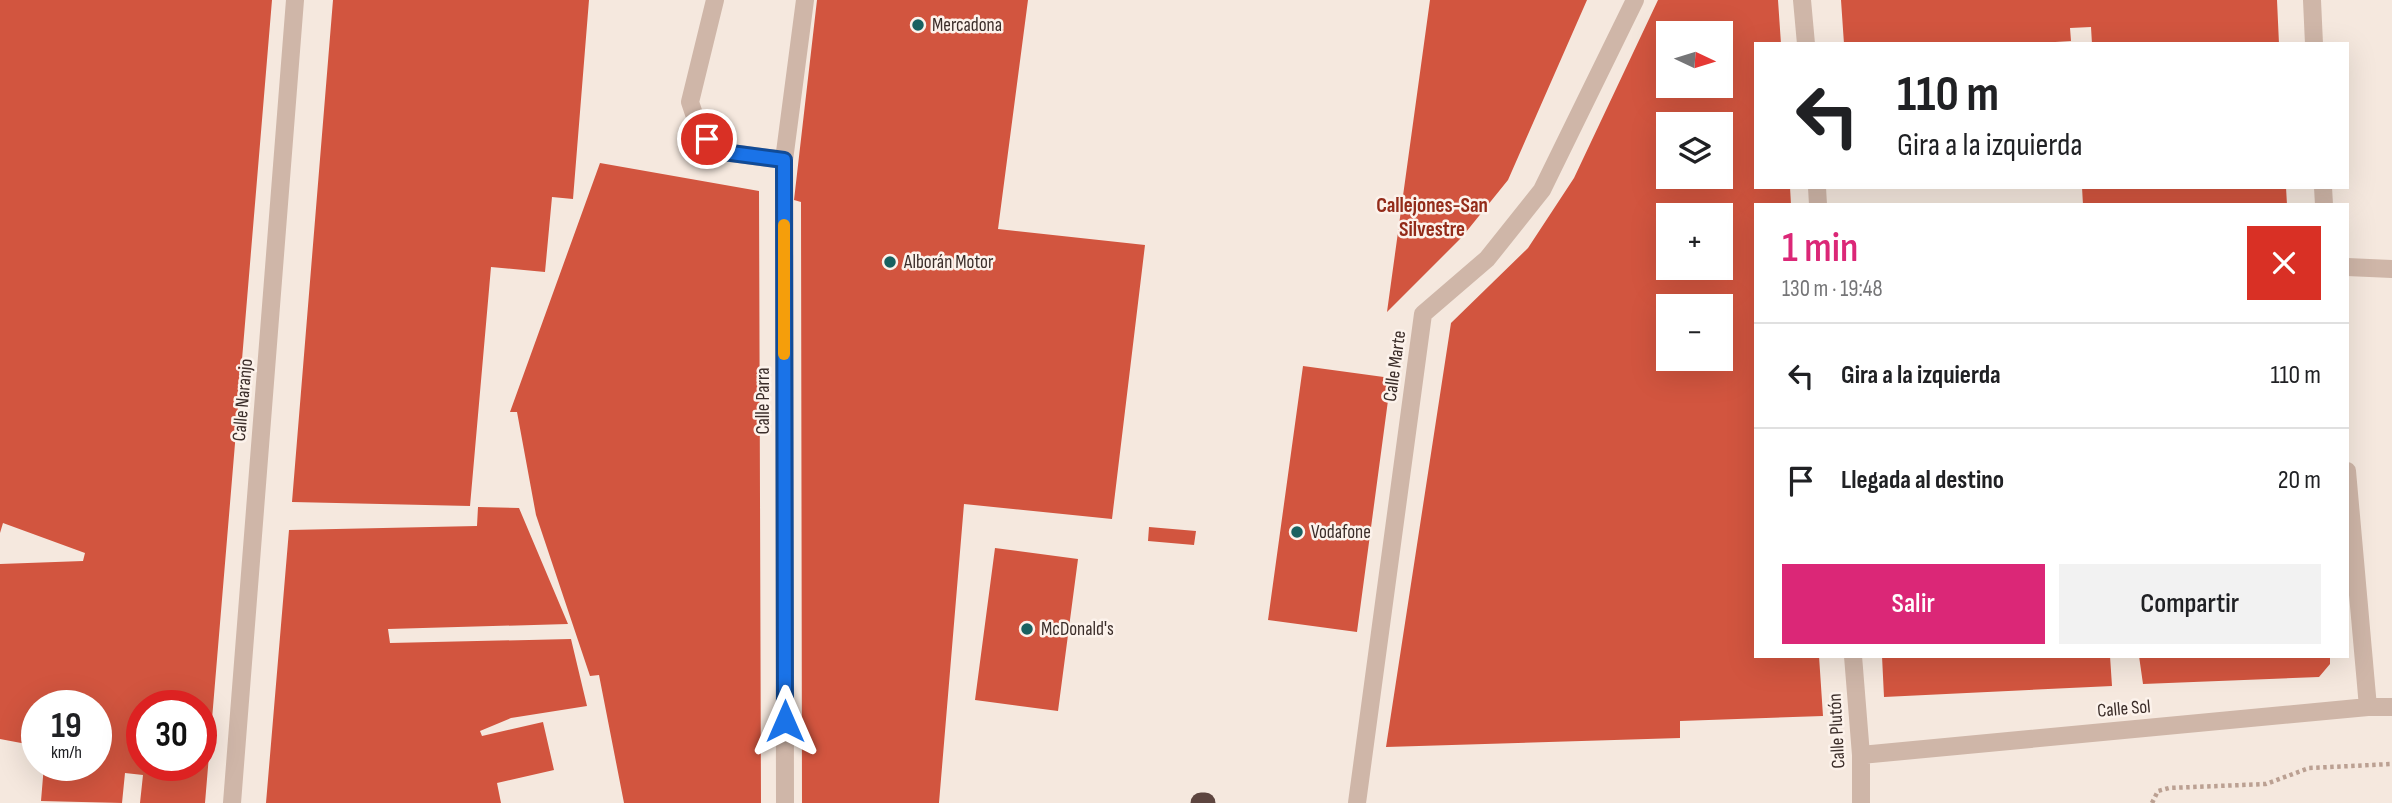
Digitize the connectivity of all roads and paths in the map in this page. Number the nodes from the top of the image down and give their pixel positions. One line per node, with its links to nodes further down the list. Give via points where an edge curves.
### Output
1 (295, 0): 18 (street, Calle Naranjo)
2 (715, 0): 9 (street, via 690,102 698,126 716,151)
3 (804, 0): 9 (street, Calle Parra)
4 (1634, 0): 20 (street, Calle Marte, via 1542,190 1487,259 1423,314)
5 (1802, 0): 7 (street)
6 (2312, 0): 8 (street)
7 (1806, 42)
8 (2314, 42)
9 (784, 160): 19 (street, Calle Parra)
10 (2349, 267): 11 (street)
11 (2392, 269)
12 (2349, 493): 14 (street)
13 (1853, 658): 16 (street, Calle Plutón)
14 (2368, 707): 15 (street, Calle Sol); 16 (street, Calle Sol)
15 (2392, 707)
16 (1861, 755): 21 (street, Calle Plutón)
17 (2392, 764): 22 (path, via 2309,768 2266,784 2169,788 2158,791)
18 (232, 803)
19 (785, 803)
20 (1357, 803)
21 (1861, 803)
22 (2152, 803)

